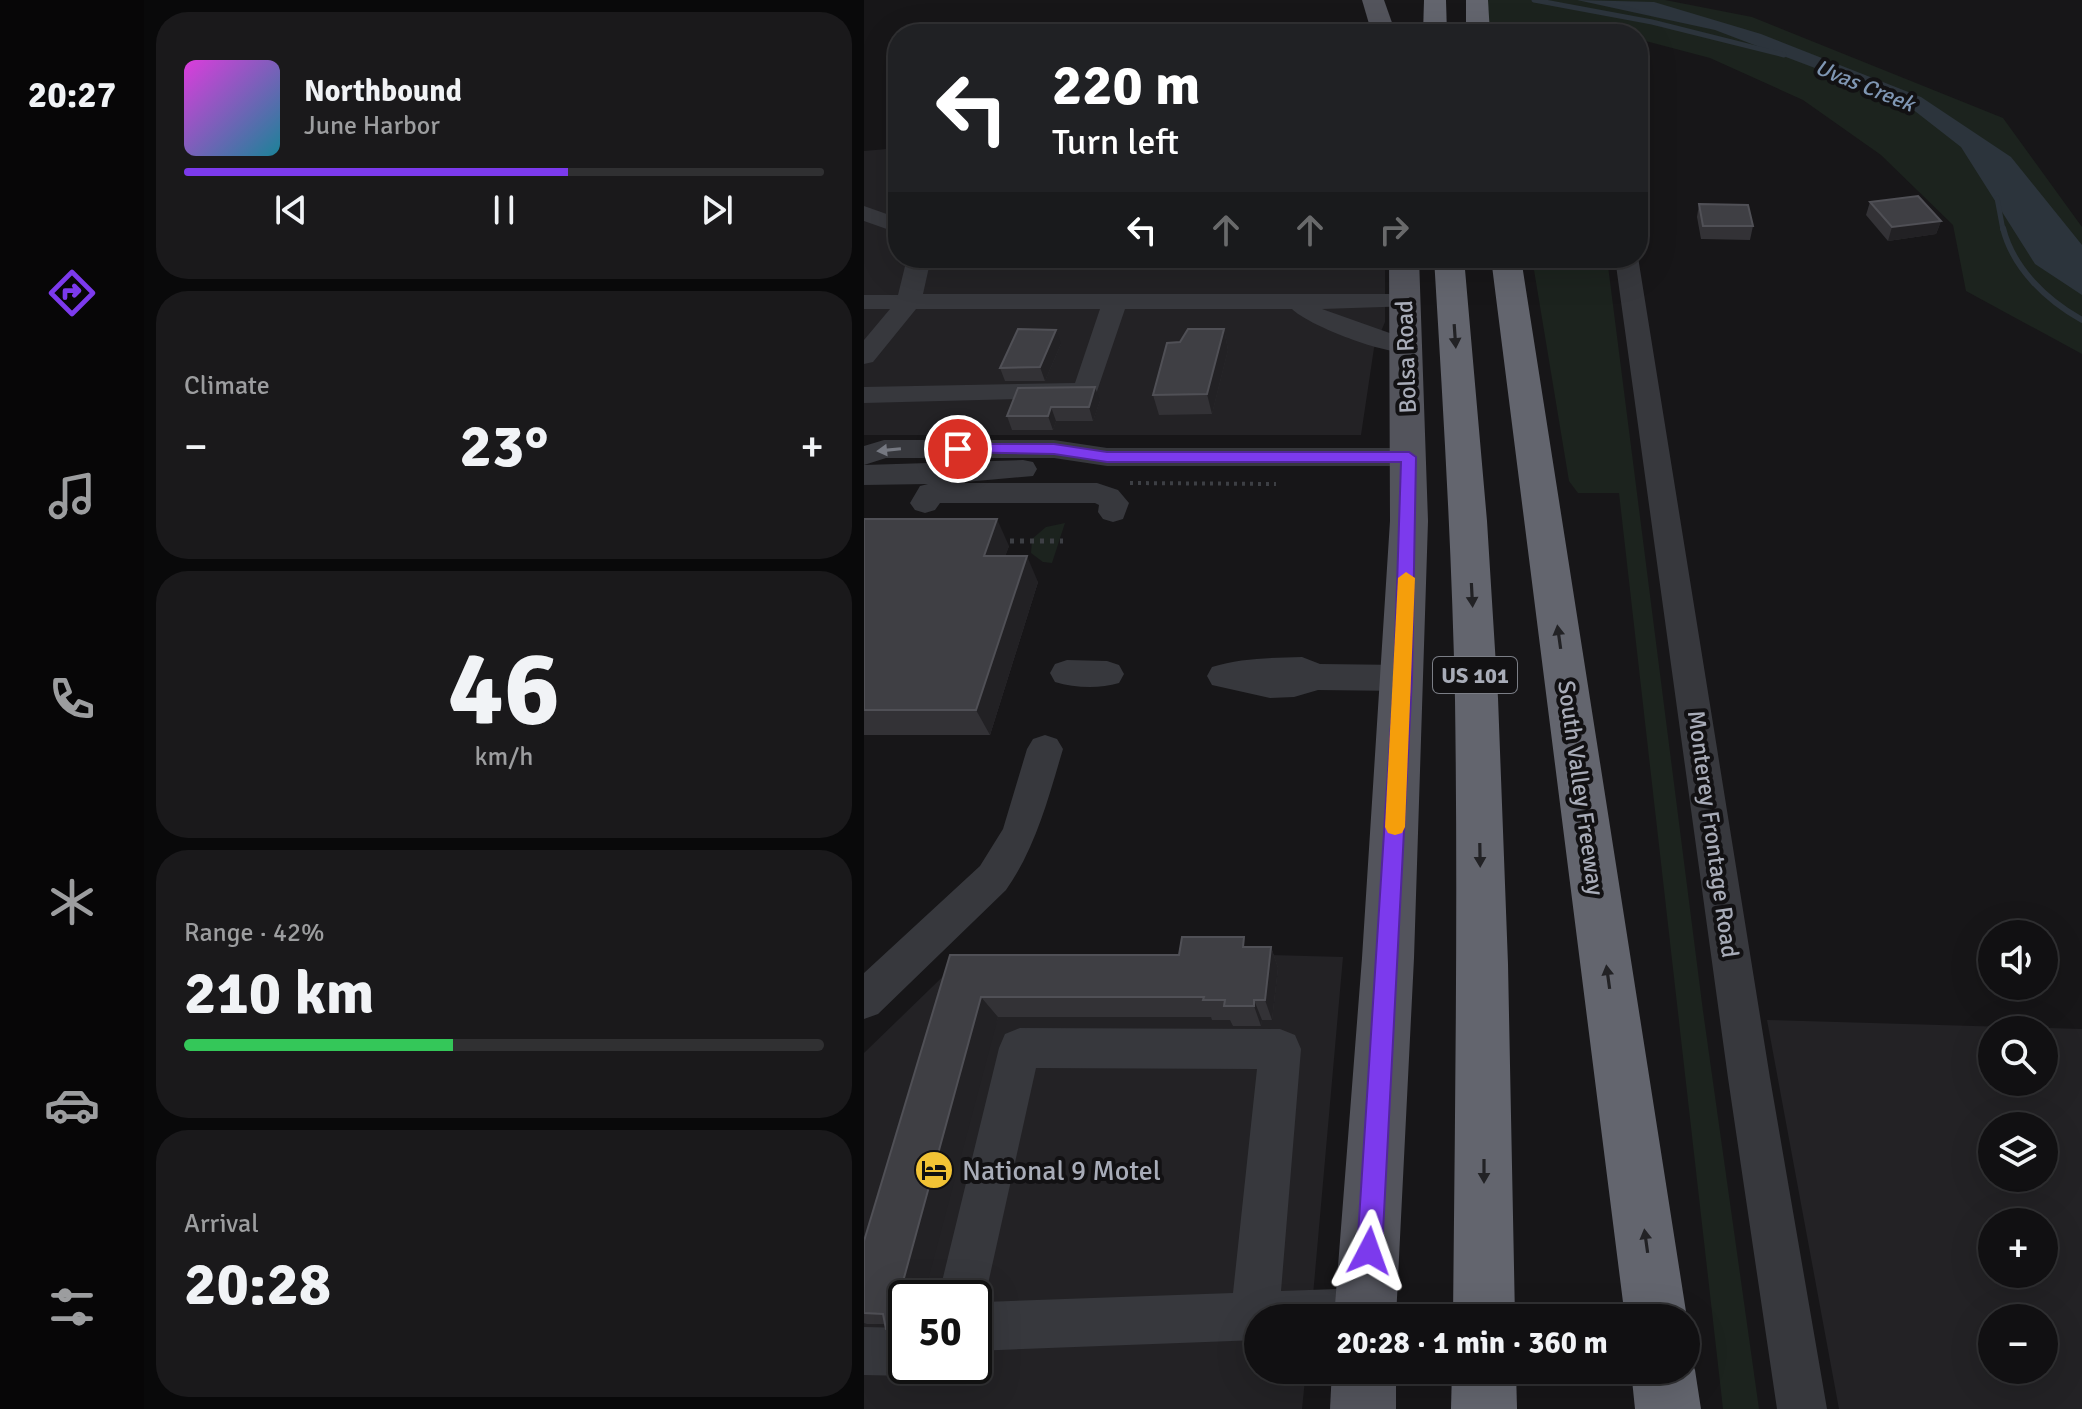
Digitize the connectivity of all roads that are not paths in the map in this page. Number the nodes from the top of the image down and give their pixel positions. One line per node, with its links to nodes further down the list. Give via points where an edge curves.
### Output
1 (1373, 0): 4 (main road)
2 (1435, 0): 5 (highway)
3 (1477, 0): 6 (highway)
4 (1381, 24)
5 (1435, 24)
6 (1478, 24)
7 (864, 213): 8 (street)
8 (888, 222)
9 (917, 268): 15 (street)
10 (1450, 268): 36 (highway, US 101, one-way to 36, via 1476,693)
11 (1507, 268): 37 (highway, South Valley Freeway, one-way to 11)
12 (1628, 268): 48 (street, Monterey Frontage Road)
13 (1404, 279): 17 (street); 18 (main road, Bolsa Road)
14 (864, 302): 15 (street)
15 (909, 302): 16 (street); 19 (street)
16 (1115, 302): 17 (street); 20 (street, via 1086,391)
17 (1299, 302): 18 (street, via 1318,318)
18 (1406, 347): 22 (main road, Bolsa Road)
19 (864, 356)
20 (864, 395)
21 (864, 456): 23 (street, one-way to 21, via 1054,449 884,449)
22 (1409, 457): 23 (street); 30 (main road, Bolsa Road)
23 (1112, 470): 24 (street)
24 (864, 475)
25 (925, 503): 26 (street, via 930,493 1097,493 1114,503)
26 (1113, 512)
27 (1067, 673): 28 (street)
28 (1107, 674)
29 (1316, 677): 30 (street)
30 (1403, 678): 35 (main road, Bolsa Road)
31 (1045, 749): 32 (street, via 1021,829 993,878)
32 (864, 1000)
33 (966, 1280): 34 (street, via 1020,1048 1280,1049)
34 (1256, 1304)
35 (1367, 1304)
36 (1484, 1304)
37 (1654, 1304)
38 (1244, 1315): 39 (street)
39 (992, 1326)
40 (864, 1351): 41 (street)
41 (888, 1352)
42 (1364, 1384): 45 (main road, Bolsa Road)
43 (1484, 1384): 46 (highway)
44 (1665, 1384): 47 (highway)
45 (1363, 1409)
46 (1484, 1409)
47 (1668, 1409)
48 (1802, 1409)

